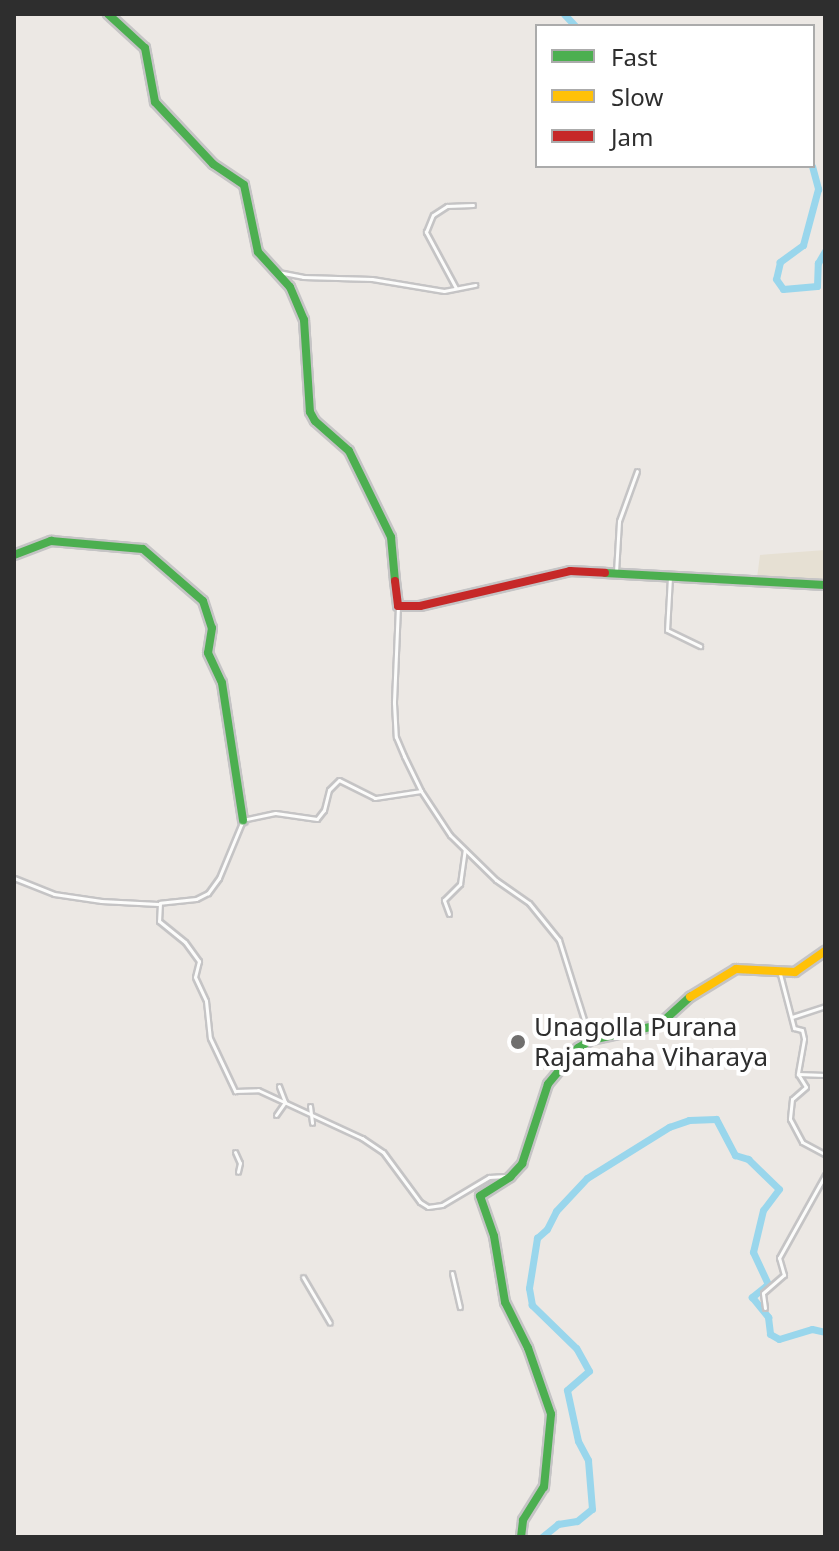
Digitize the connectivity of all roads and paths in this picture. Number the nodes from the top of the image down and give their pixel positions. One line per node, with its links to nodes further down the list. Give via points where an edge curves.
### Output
1 (108, 14): 3 (main road, via 145,48 155,102 213,164 244,185 258,252)
2 (473, 205): 5 (street, via 447,206 433,215 426,232)
3 (274, 271): 5 (street, via 444,291); 11 (main road, via 290,287 304,320 310,412 349,451 391,537)
4 (475, 285): 5 (street)
5 (456, 288)
6 (637, 471): 8 (street, via 619,521)
7 (14, 555): 14 (main road, via 51,541 143,549 203,601 212,628 208,653 222,683)
8 (616, 572): 9 (main road); 11 (main road, via 552,574 420,606)
9 (670, 577): 10 (main road); 12 (street, via 667,630)
10 (825, 585)
11 (398, 606): 13 (street, via 395,728)
12 (700, 646)
13 (421, 791): 14 (street, via 375,798 339,780 317,819 275,813); 15 (street)
14 (243, 820): 17 (street, via 208,893)
15 (465, 850): 18 (street, via 460,884 444,900); 23 (street, via 529,903 559,940)
16 (14, 878): 17 (street, via 54,894)
17 (159, 904): 27 (street, via 159,921 199,961 195,977 206,1001 210,1038 235,1091 251,1089)
18 (449, 914)
19 (825, 951): 20 (main road, via 795,972)
20 (780, 973): 22 (street); 23 (main road, via 736,969 680,1003 659,1025)
21 (825, 1006): 22 (street)
22 (792, 1017): 24 (street, via 794,1028 804,1033)
23 (591, 1040): 36 (main road, via 574,1050 548,1084 527,1154)
24 (798, 1074): 25 (street); 33 (street, via 806,1087 792,1099 794,1132)
25 (825, 1075)
26 (279, 1086): 27 (street)
27 (285, 1102): 29 (street); 30 (street)
28 (310, 1106): 30 (street)
29 (276, 1115)
30 (313, 1116): 31 (street); 36 (street, via 383,1152 428,1207 442,1205 489,1177)
31 (312, 1123)
32 (235, 1152): 34 (street)
33 (825, 1154)
34 (238, 1172)
35 (825, 1175): 40 (street, via 779,1258 784,1275 763,1293)
36 (510, 1177): 42 (main road, via 479,1203 494,1236 505,1302 551,1414 544,1487 523,1520)
37 (452, 1273): 39 (street)
38 (303, 1277): 41 (street)
39 (460, 1307)
40 (765, 1308)
41 (330, 1323)
42 (521, 1537)

